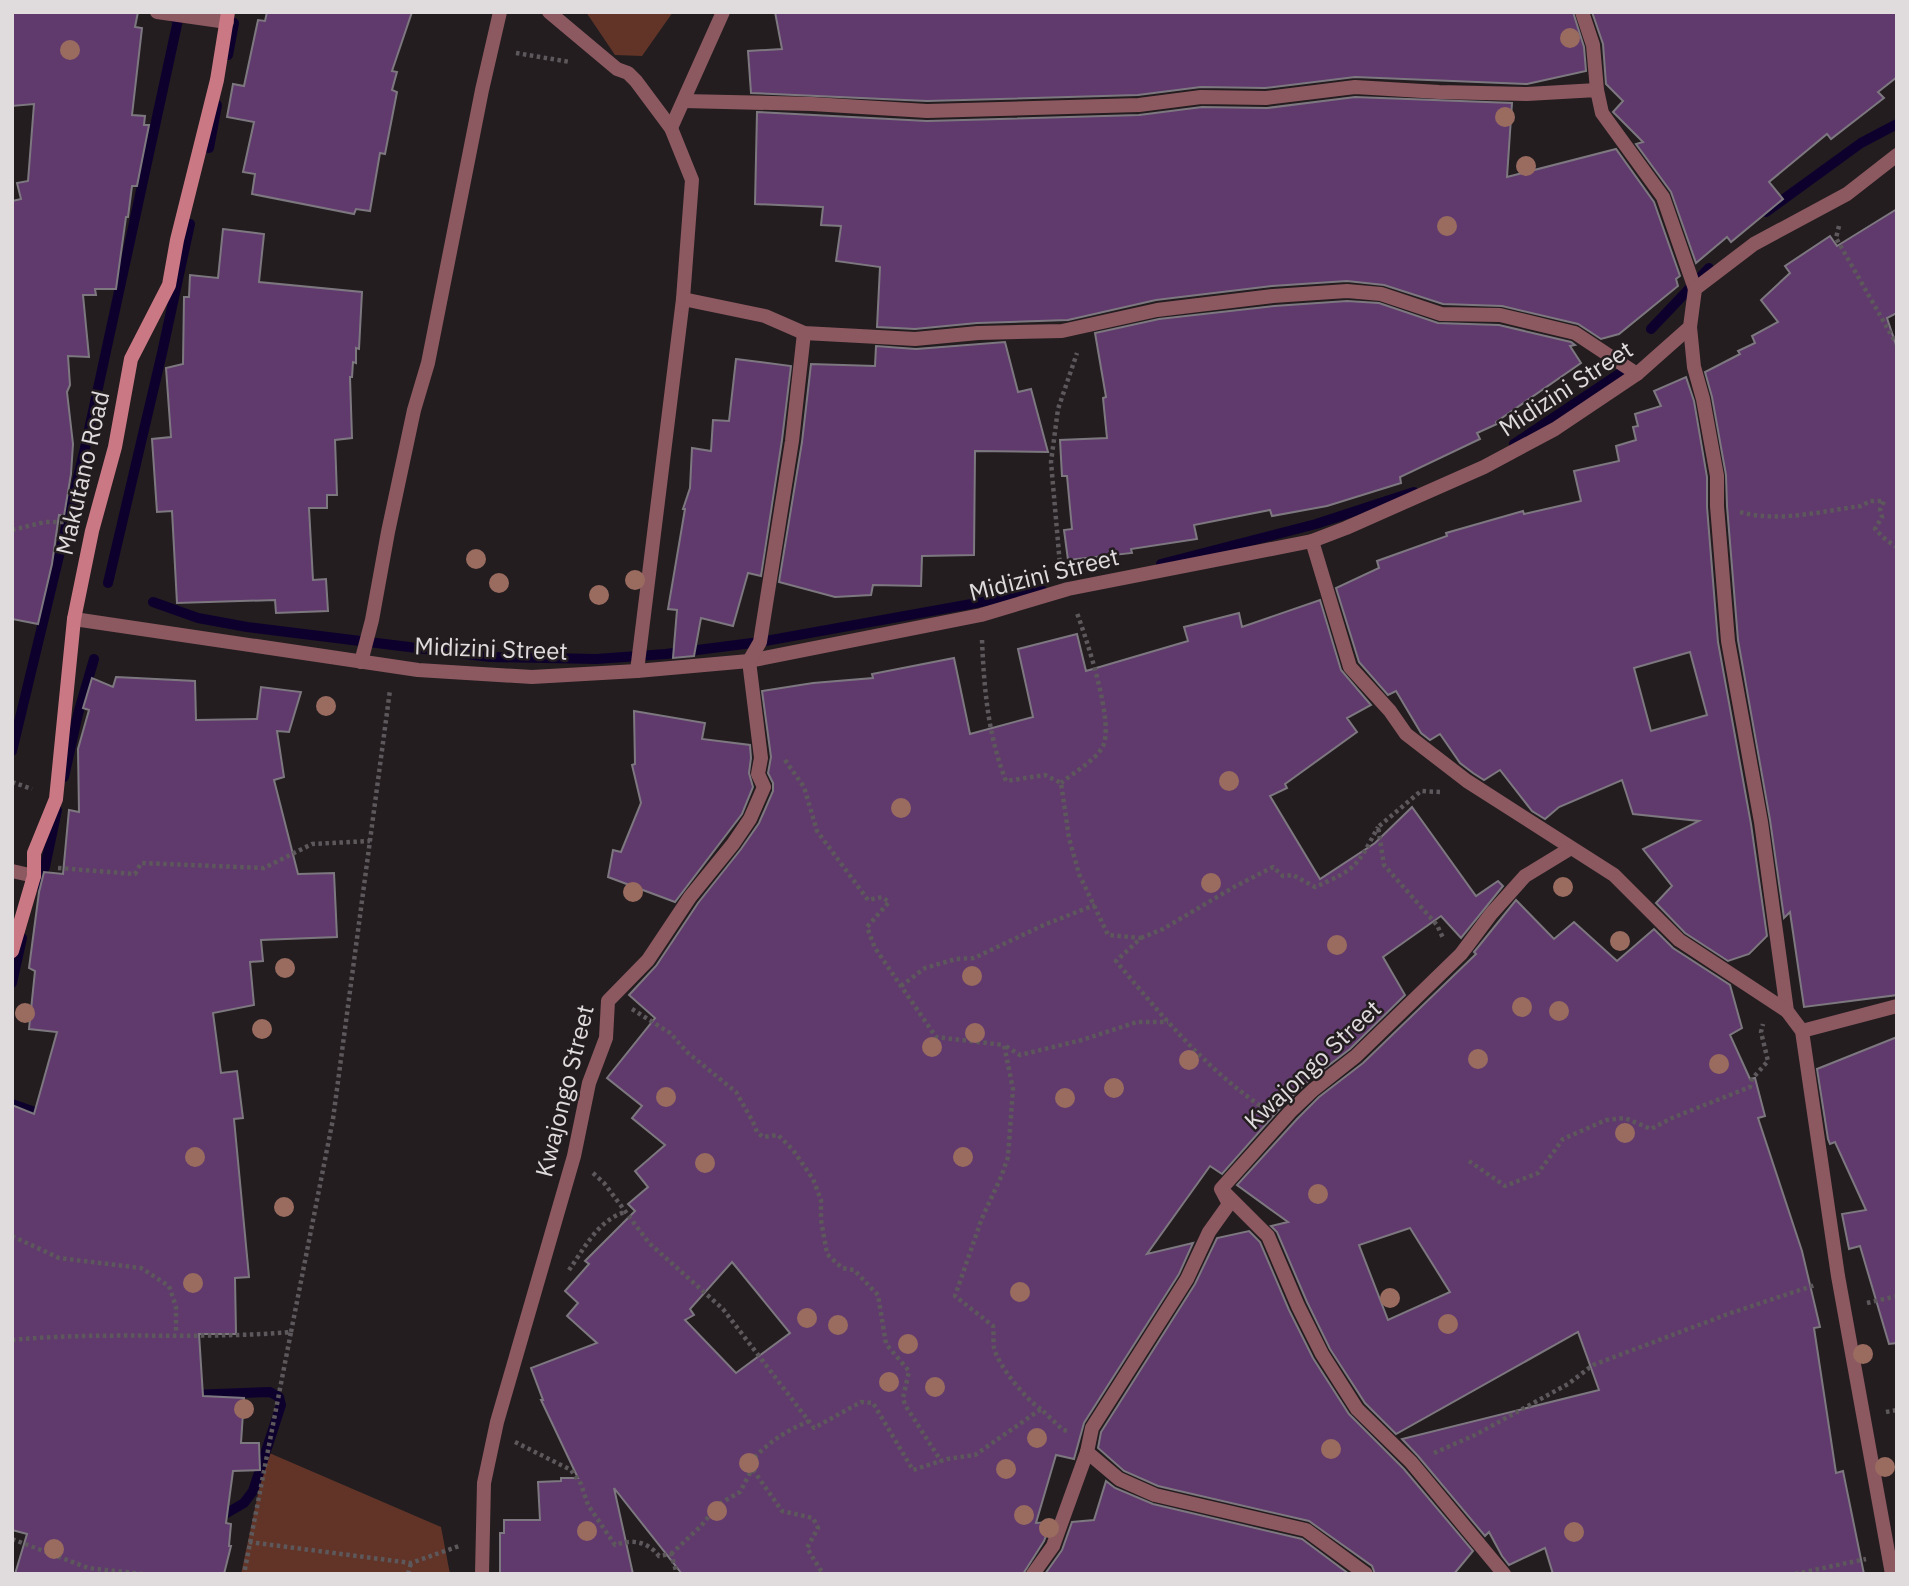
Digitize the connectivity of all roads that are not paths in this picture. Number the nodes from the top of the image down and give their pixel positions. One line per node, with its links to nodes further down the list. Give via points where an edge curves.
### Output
1 (157, 12): 6 (street)
2 (500, 12): 19 (street)
3 (549, 12): 9 (street, via 617,69 628,73)
4 (723, 12): 8 (street)
5 (1583, 12): 7 (street, via 1594,46)
6 (227, 17): 17 (street, Makutano Road, via 217,80 169,285 131,359)
7 (1597, 90): 8 (street, via 1527,94 1355,87 1266,98 927,111); 11 (street, via 1602,113 1663,197)
8 (684, 101): 9 (street)
9 (671, 128): 12 (street, via 692,180)
10 (1897, 155): 11 (street, via 1847,194 1754,244)
11 (1695, 289): 13 (street)
12 (683, 299): 14 (street, via 765,316); 20 (street)
13 (1690, 327): 15 (street, Midizini Street); 26 (street, via 1693,368 1717,476 1728,641 1761,822)
14 (804, 332): 15 (street, via 915,339 1062,331 1157,310 1347,291 1381,293 1441,314 1500,315 1575,333); 18 (street, via 760,642)
15 (1637, 374): 16 (street, Midizini Street, via 1555,429 1484,467)
16 (1312, 541): 18 (street, Midizini Street, via 1068,589 981,615); 21 (street, via 1350,667 1406,734 1467,781)
17 (74, 619): 19 (street, Midizini Street); 23 (street, Makutano Road, via 56,799 34,853)
18 (748, 661): 20 (street, Midizini Street); 30 (street, Kwajongo Street, via 761,758 758,774 764,787 750,819 648,960 608,1001 606,1038 589,1083 574,1156 497,1422 484,1483)
19 (361, 662): 20 (street, Midizini Street, via 532,677)
20 (637, 671)
21 (1571, 848): 26 (street, via 1614,875 1679,940); 28 (street, Kwajongo Street, via 1525,877 1461,954 1356,1056 1290,1112)
22 (12, 871): 23 (street)
23 (34, 876): 24 (street, Makutano Road)
24 (12, 951)
25 (1897, 1006): 27 (street)
26 (1787, 1011): 27 (street)
27 (1802, 1031): 34 (street, via 1838,1276)
28 (1221, 1189): 29 (street, via 1229,1204 1093,1428); 33 (street, via 1268,1236 1322,1354 1357,1409 1411,1462)
29 (1087, 1452): 31 (street, via 1053,1546); 32 (street, via 1119,1479 1155,1495 1306,1530)
30 (482, 1574)
31 (1033, 1574)
32 (1366, 1574)
33 (1504, 1574)
34 (1892, 1574)

